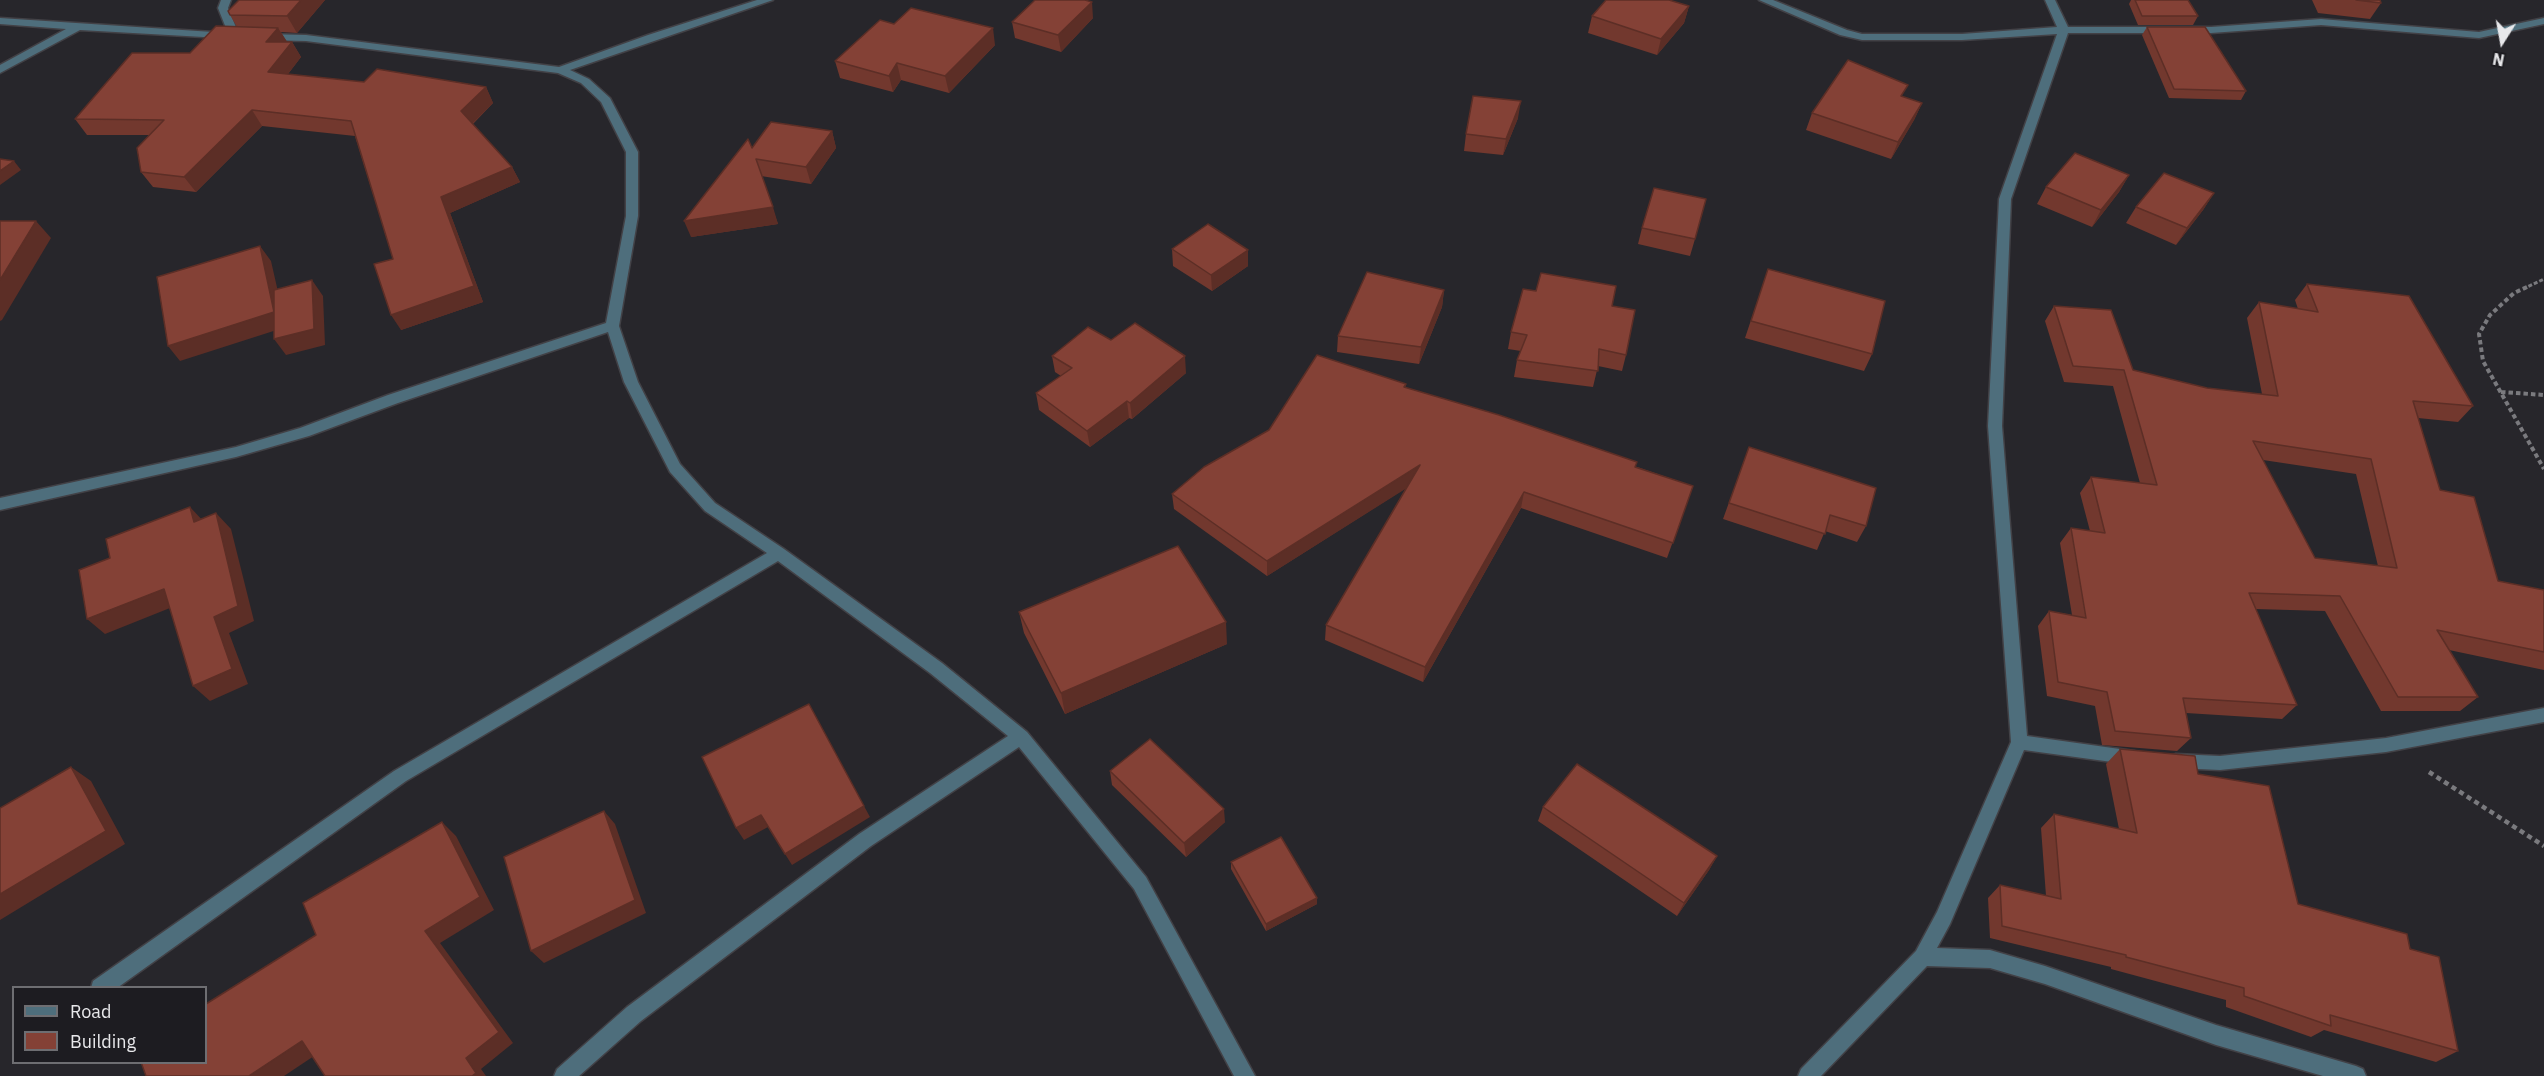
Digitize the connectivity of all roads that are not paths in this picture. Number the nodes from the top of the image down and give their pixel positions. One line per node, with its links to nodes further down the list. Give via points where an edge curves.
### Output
1 (226, 0): 9 (street, via 223,8)
2 (768, 0): 11 (street)
3 (1764, 0): 8 (street, via 1862,37 1962,37)
4 (2050, 0): 8 (street)
5 (0, 21): 7 (street)
6 (2544, 21): 8 (street, via 2478,35 2321,22 2211,30)
7 (80, 25): 9 (street); 10 (street)
8 (2064, 30): 17 (street, via 2006,199 1995,426)
9 (235, 37): 11 (street, via 306,38)
10 (0, 70)
11 (560, 70): 12 (street, via 585,81 606,100 632,152 632,216)
12 (612, 326): 13 (street, via 236,452); 14 (street, via 631,382 675,468 710,507)
13 (0, 504)
14 (779, 553): 16 (street, via 936,668); 19 (street, via 400,776)
15 (2544, 715): 17 (street, via 2386,745 2220,764 2132,758)
16 (1021, 737): 20 (street, via 865,840 634,1014); 21 (street, via 1140,883)
17 (2019, 742): 18 (street, via 1944,918)
18 (1923, 957): 22 (street); 23 (street, via 1990,959 2216,1035)
19 (101, 986)
20 (564, 1076)
21 (1245, 1076)
22 (1808, 1076)
23 (2356, 1076)

